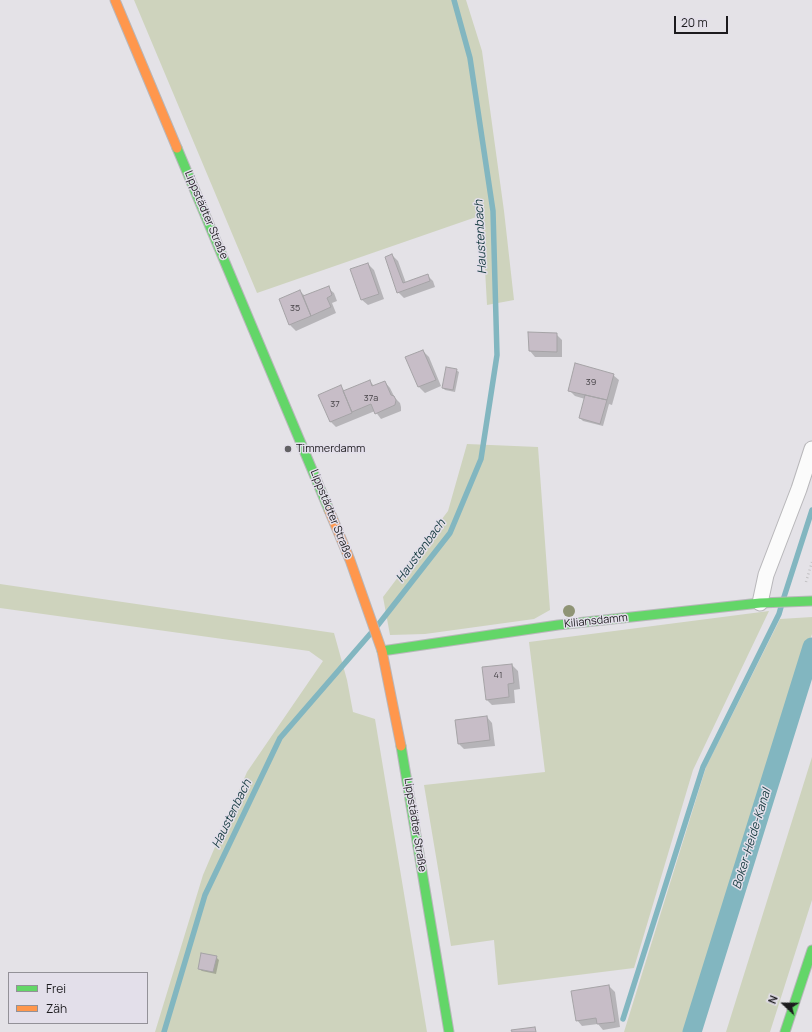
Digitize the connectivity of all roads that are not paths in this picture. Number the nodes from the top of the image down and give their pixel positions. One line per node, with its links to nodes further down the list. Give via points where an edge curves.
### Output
1 (115, 0): 5 (main road, Lippstädter Straße, via 350,560)
2 (812, 449): 4 (street, via 766,575)
3 (812, 601): 4 (main road, Kiliansdamm)
4 (765, 603): 5 (main road, Kiliansdamm, via 558,626)
5 (382, 651): 7 (main road, Lippstädter Straße, via 407,776)
6 (812, 950): 8 (main road)
7 (449, 1032)
8 (785, 1032)

